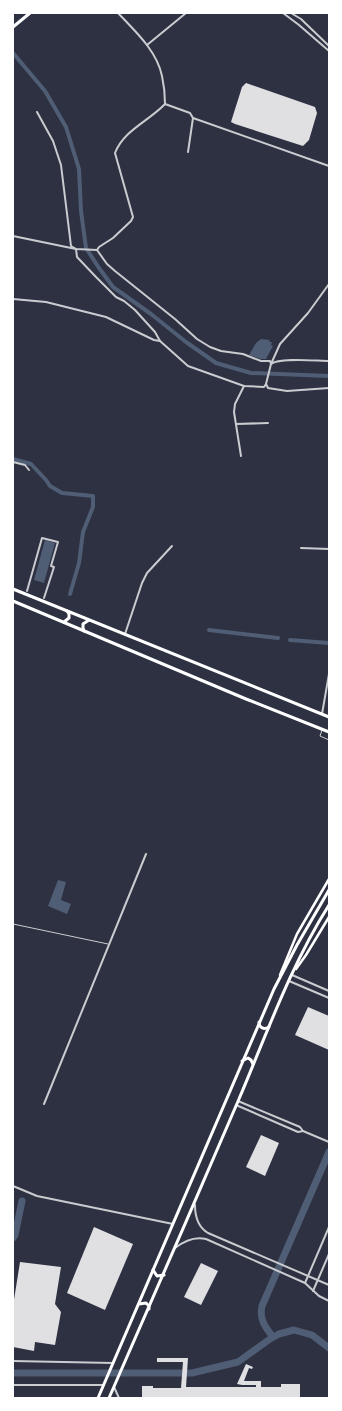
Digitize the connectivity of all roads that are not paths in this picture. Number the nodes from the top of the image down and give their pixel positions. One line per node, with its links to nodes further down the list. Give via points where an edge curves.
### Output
1 (30, 13): 6 (main road)
2 (118, 13): 7 (street)
3 (186, 13): 7 (street)
4 (283, 13): 9 (street)
5 (291, 13): 8 (street, via 301,19)
6 (13, 27)
7 (147, 45): 10 (street, via 163,76)
8 (329, 46)
9 (329, 51)
10 (165, 104): 12 (street, via 190,113); 17 (street, via 136,126 115,153 133,217 125,228)
11 (37, 112): 16 (street, via 53,141 61,165 71,246)
12 (193, 118): 13 (street); 14 (street)
13 (188, 152)
14 (329, 166)
15 (13, 236): 16 (street)
16 (76, 249): 17 (street); 20 (street, via 77,257 116,297 135,310)
17 (96, 250): 22 (street, via 115,272 206,345)
18 (329, 284): 22 (street, via 308,313 280,344)
19 (13, 299): 20 (street, via 46,302 106,317)
20 (160, 341): 24 (street, via 188,366)
21 (329, 361): 22 (street, via 292,360)
22 (271, 364): 23 (street)
23 (266, 384): 24 (street, via 264,387); 25 (street, via 268,388 287,390)
24 (244, 386): 27 (street, via 235,404)
25 (329, 388)
26 (268, 423): 27 (street)
27 (236, 424): 28 (street)
28 (241, 456)
29 (13, 462): 30 (street, via 25,465)
30 (29, 470)
31 (172, 546): 42 (street, via 147,573)
32 (301, 548): 33 (street)
33 (329, 549)
34 (13, 589): 38 (main road)
35 (27, 591): 36 (street, via 42,538 58,542 51,566 54,567)
36 (44, 598)
37 (13, 601): 40 (main road)
38 (67, 610): 39 (main road); 40 (main road, via 69,618)
39 (90, 620): 41 (main road, via 83,624); 42 (main road)
40 (62, 622): 41 (main road)
41 (85, 631): 46 (main road)
42 (125, 634): 44 (main road)
43 (329, 674): 44 (street)
44 (322, 714): 45 (main road)
45 (329, 717)
46 (322, 730): 47 (main road); 48 (lane, via 320,736)
47 (329, 732)
48 (329, 740)
49 (146, 854): 55 (street)
50 (329, 880): 58 (main road, via 297,934)
51 (329, 890): 58 (main road)
52 (329, 905): 56 (main road)
53 (329, 917): 56 (main road)
54 (13, 924): 55 (lane)
55 (110, 944): 67 (street)
56 (294, 970): 57 (main road)
57 (292, 975): 59 (main road); 60 (street)
58 (278, 979): 62 (main road)
59 (289, 981): 61 (street); 63 (main road)
60 (329, 991)
61 (329, 998)
62 (259, 1022): 63 (main road, via 262,1028); 64 (main road)
63 (269, 1026): 65 (main road)
64 (242, 1061): 65 (main road, via 250,1059); 73 (main road)
65 (253, 1066): 66 (main road)
66 (238, 1101): 68 (main road); 69 (street, via 300,1127)
67 (44, 1104)
68 (236, 1105): 69 (street, via 298,1132); 72 (main road)
69 (303, 1131): 70 (street)
70 (329, 1142)
71 (13, 1186): 73 (street, via 37,1196)
72 (195, 1201): 75 (main road); 79 (street, via 197,1218 205,1232)
73 (173, 1224): 77 (main road)
74 (329, 1227): 79 (street)
75 (175, 1248): 78 (main road); 81 (street, via 190,1239 204,1239)
76 (329, 1254): 80 (street)
77 (153, 1270): 78 (main road, via 157,1276); 85 (main road)
78 (164, 1274): 86 (main road)
79 (307, 1277): 80 (street); 81 (street)
80 (317, 1281): 82 (street); 83 (street)
81 (305, 1283): 83 (street)
82 (329, 1285)
83 (313, 1291): 84 (street)
84 (329, 1302)
85 (139, 1304): 86 (main road, via 146,1303); 88 (main road)
86 (149, 1309): 91 (main road)
87 (13, 1361): 88 (street)
88 (113, 1363): 89 (main road)
89 (104, 1383): 90 (street); 92 (main road)
90 (13, 1385)
91 (114, 1387): 93 (main road); 94 (street)
92 (98, 1398)
93 (109, 1398)
94 (119, 1398)

